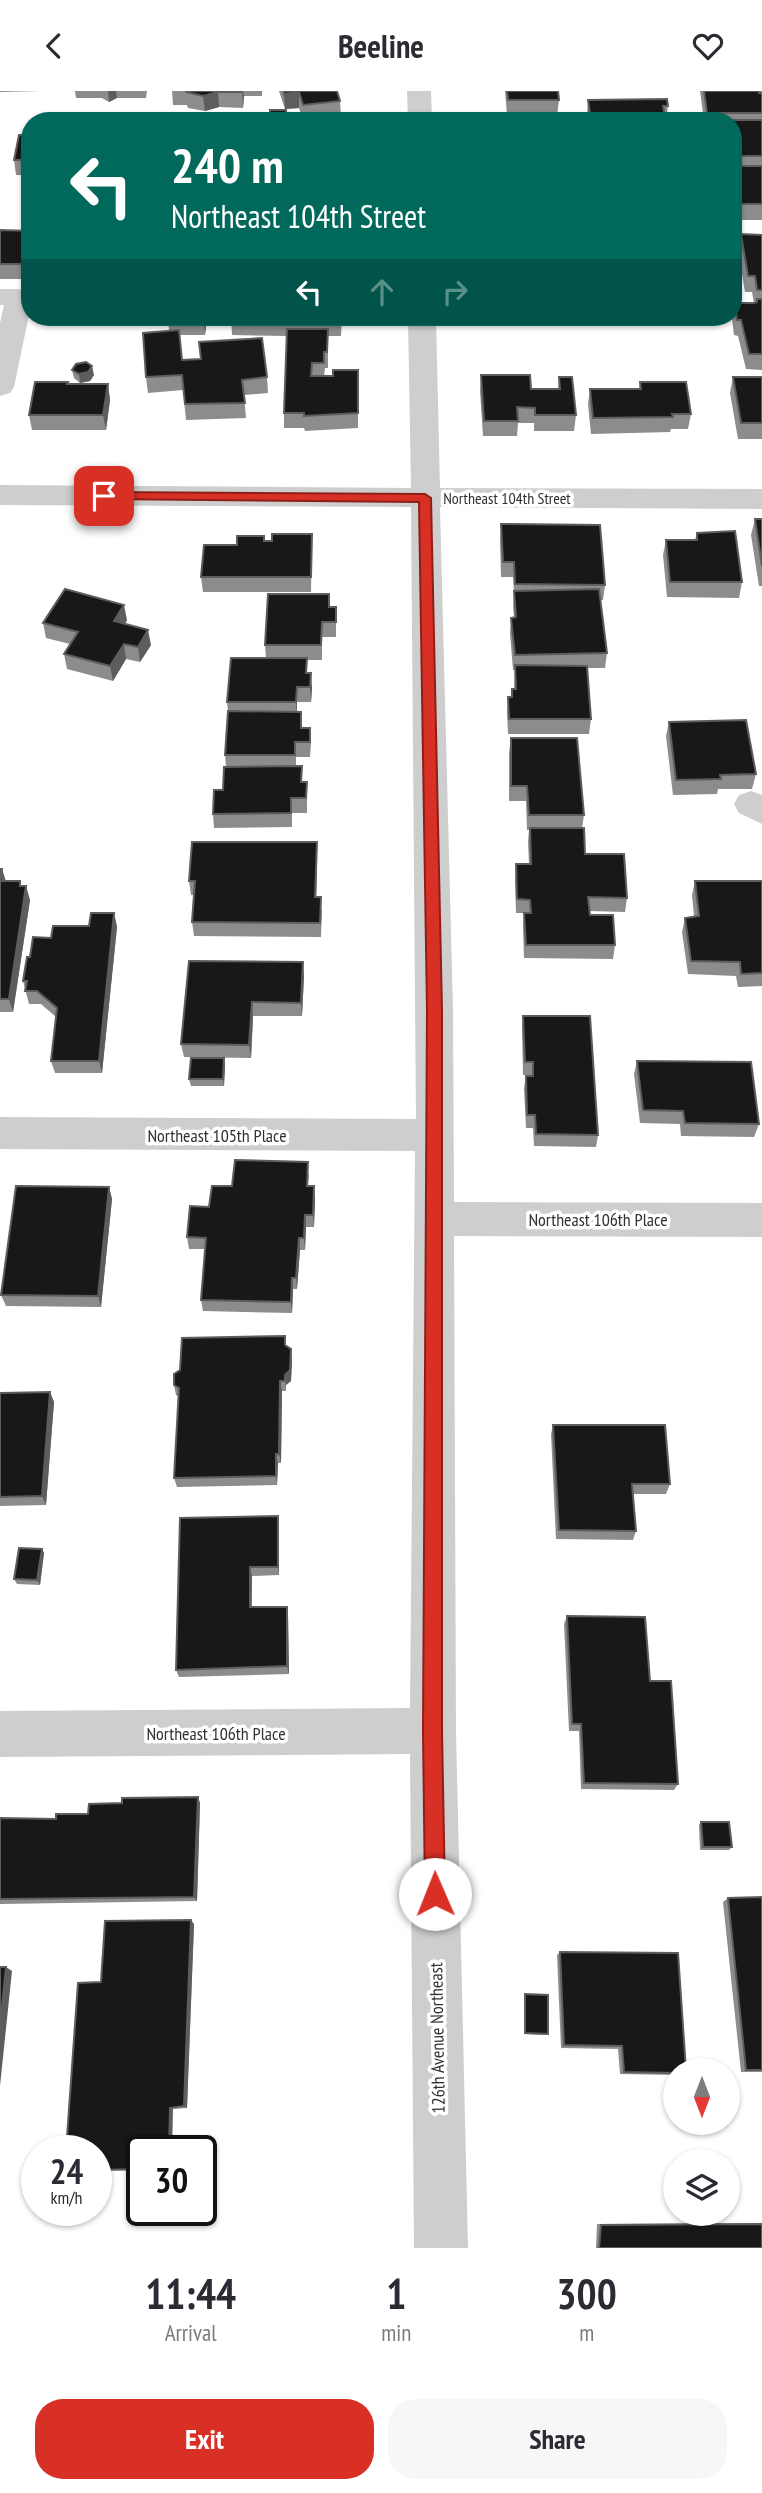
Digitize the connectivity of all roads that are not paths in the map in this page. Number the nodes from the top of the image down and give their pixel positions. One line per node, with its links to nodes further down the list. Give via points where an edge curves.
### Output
1 (419, 91): 2 (street)
2 (420, 112)
3 (0, 297): 5 (street, via 19,297)
4 (422, 326): 7 (street, 126th Avenue Northeast)
5 (0, 387)
6 (0, 495): 7 (street, Northeast 104th Street)
7 (425, 498): 8 (street, Northeast 104th Street); 10 (street, 126th Avenue Northeast)
8 (762, 499)
9 (0, 1133): 10 (street, Northeast 105th Place)
10 (435, 1135): 11 (street, 126th Avenue Northeast)
11 (433, 1219): 12 (street, Northeast 106th Place); 13 (street, 126th Avenue Northeast)
12 (762, 1220)
13 (433, 1731): 14 (street, Northeast 106th Place); 15 (street, 126th Avenue Northeast)
14 (0, 1734)
15 (441, 2248)

